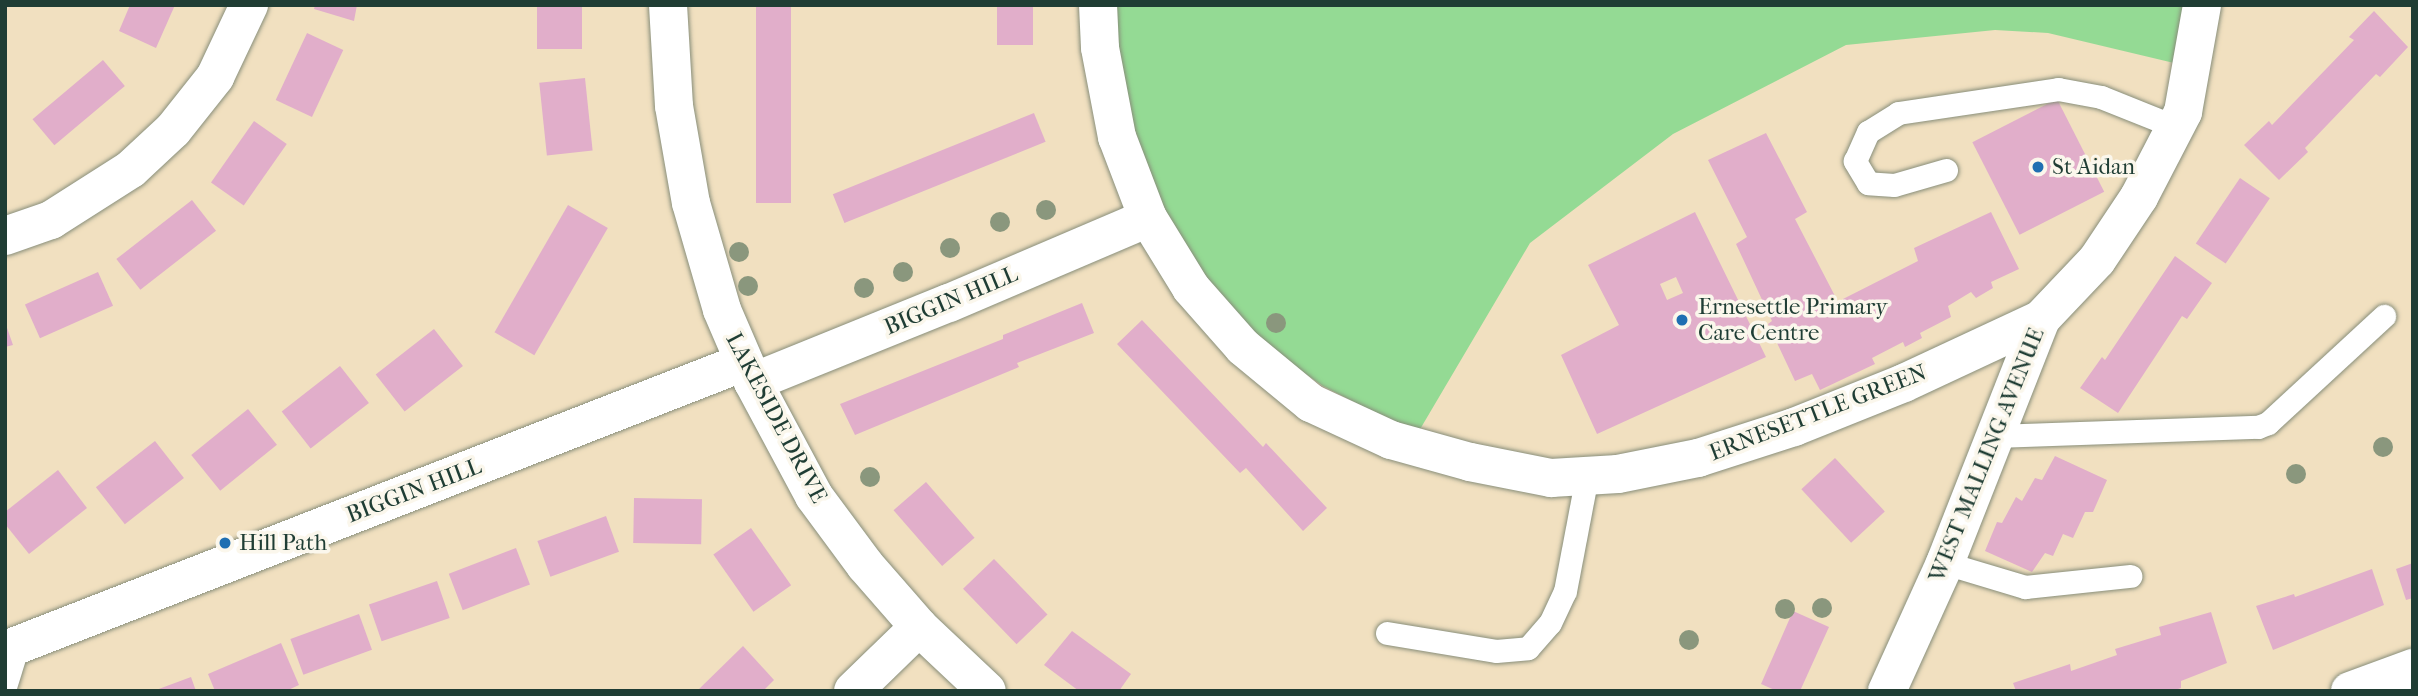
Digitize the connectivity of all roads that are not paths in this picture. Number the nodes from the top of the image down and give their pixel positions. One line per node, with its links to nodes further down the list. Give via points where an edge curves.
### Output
1 (249, 5): 8 (street, via 215,77 173,130 131,169 51,220)
2 (668, 5): 11 (street, LAKESIDE DRIVE, via 674,106 691,203 722,310)
3 (1098, 5): 7 (street, ERNESETTLE GREEN, via 1100,48 1117,137)
4 (2202, 5): 5 (street, WEST MALLING AVENUE, via 2188,89)
5 (2176, 127): 6 (lane, via 2101,97 2059,89 1898,113 1868,132 1855,161 1868,183 1895,185); 10 (street, WEST MALLING AVENUE, via 2139,197 2097,260)
6 (1946, 170)
7 (1148, 218): 11 (street, BIGGIN HILL, via 949,303); 13 (street, ERNESETTLE GREEN, via 1191,288 1243,347 1311,403 1391,440 1470,462 1551,478)
8 (5, 236)
9 (2384, 316): 12 (lane, via 2258,427)
10 (2041, 319): 12 (street, WEST MALLING AVENUE); 13 (street, ERNESETTLE GREEN, via 1904,383 1794,427 1698,458)
11 (748, 372): 16 (street, LAKESIDE DRIVE, via 814,496); 18 (street, BIGGIN HILL, via 657,398)
12 (1995, 436): 14 (street, WEST MALLING AVENUE)
13 (1587, 477): 17 (lane, via 1565,591 1550,623 1528,648 1496,652)
14 (1945, 563): 15 (lane, via 2025,587); 23 (street, WEST MALLING AVENUE)
15 (2130, 576)
16 (919, 627): 21 (street); 22 (street, LAKESIDE DRIVE)
17 (1387, 633)
18 (11, 649): 20 (lane)
19 (2413, 668): 24 (street)
20 (5, 687)
21 (853, 691)
22 (987, 691)
23 (1887, 691)
24 (2350, 691)

